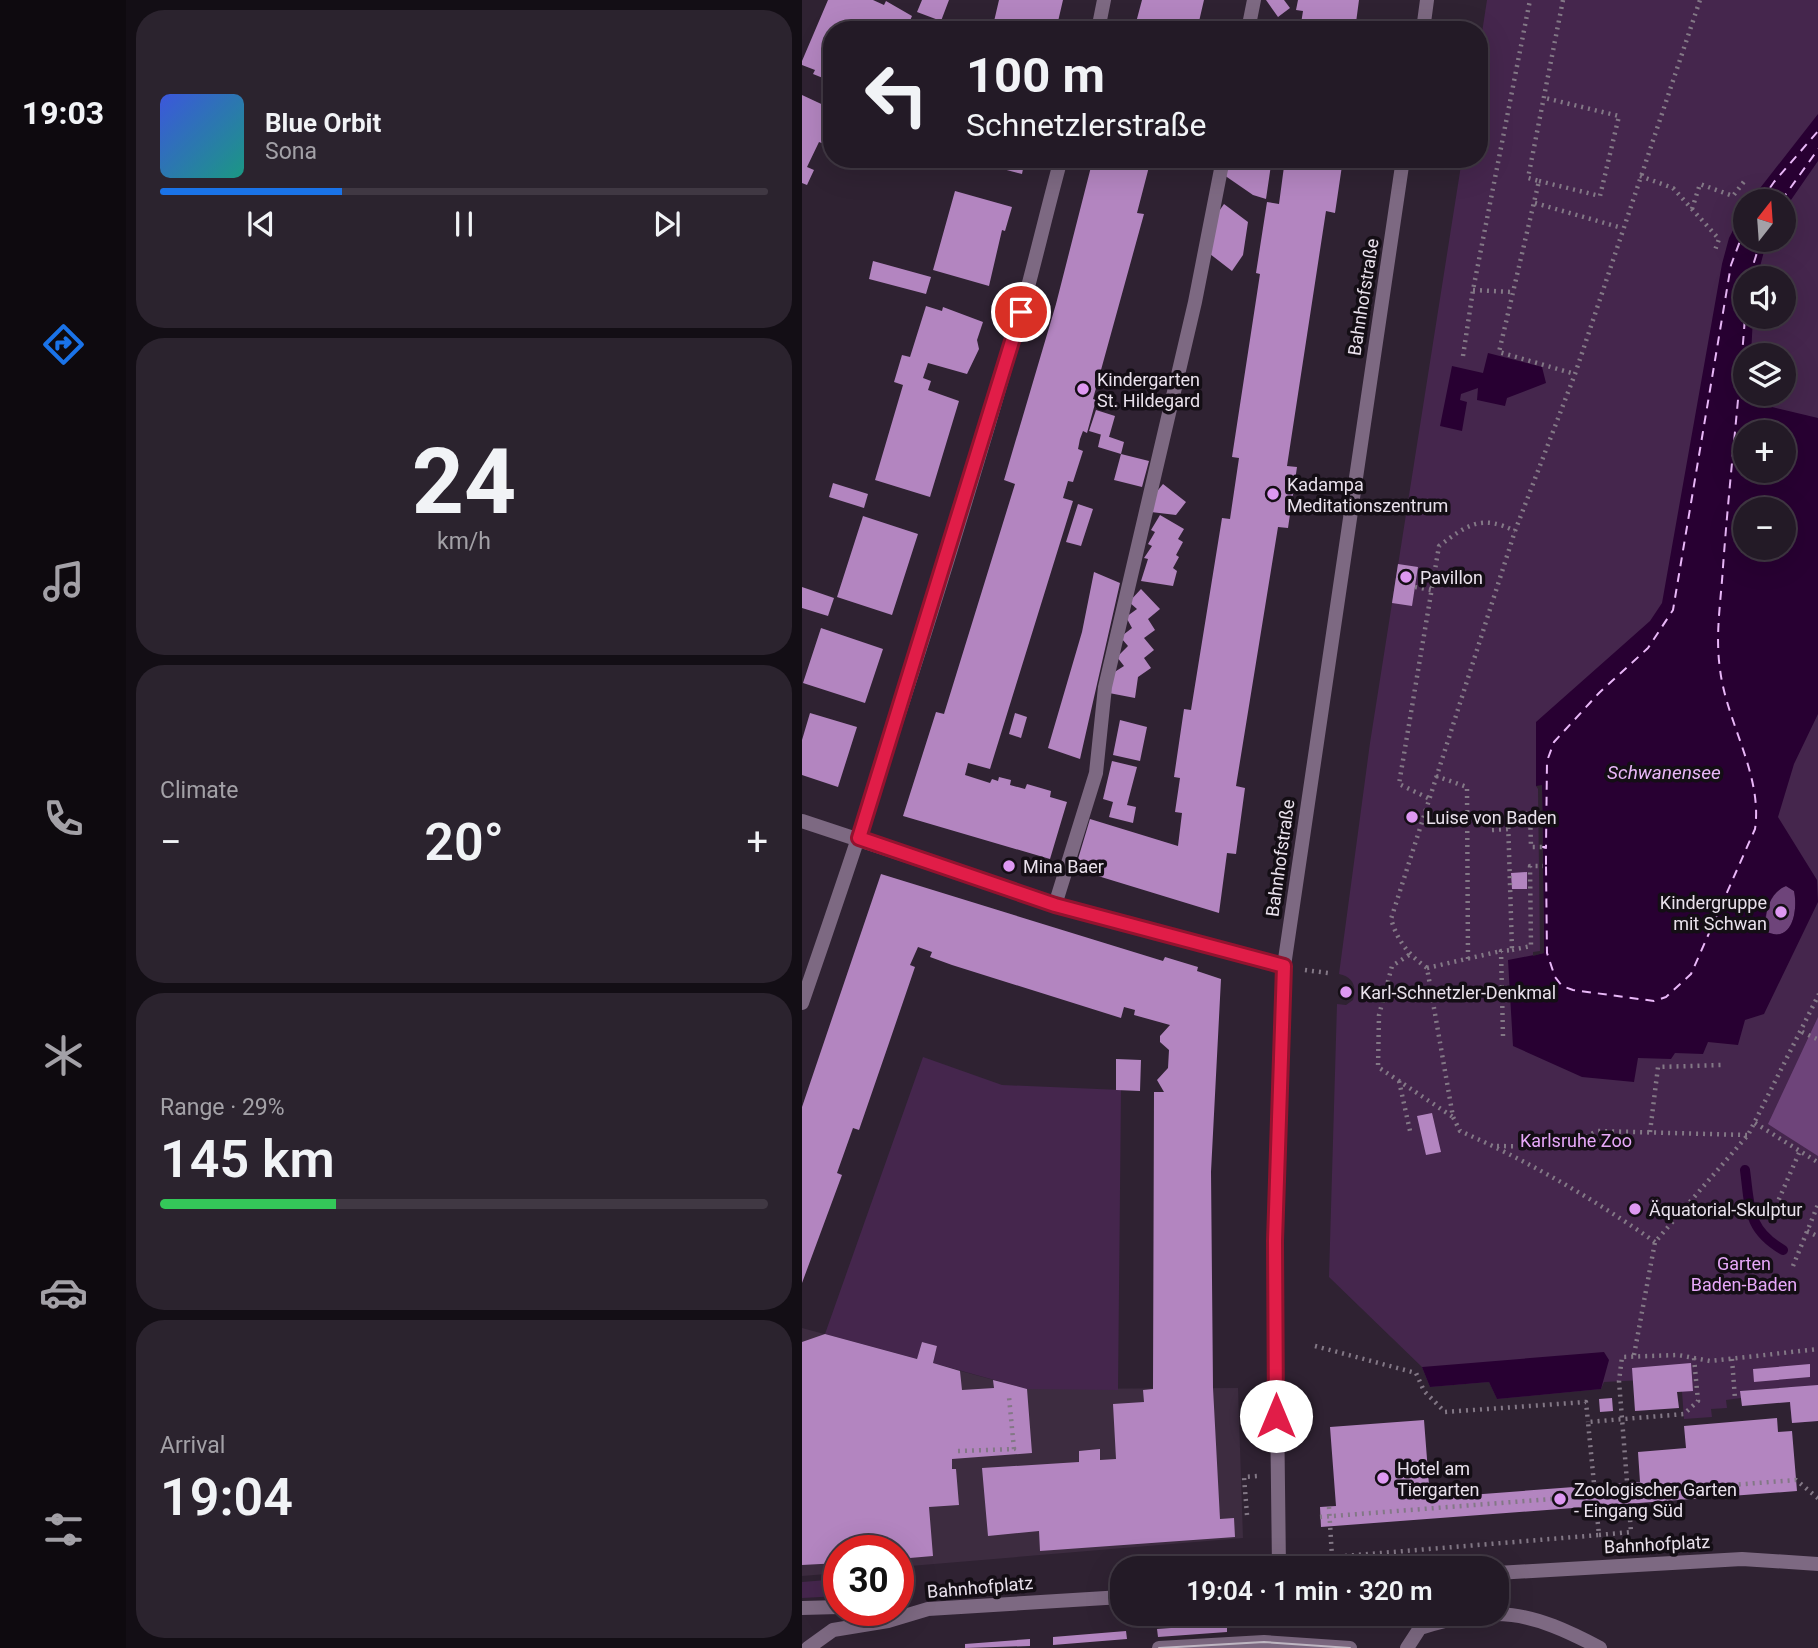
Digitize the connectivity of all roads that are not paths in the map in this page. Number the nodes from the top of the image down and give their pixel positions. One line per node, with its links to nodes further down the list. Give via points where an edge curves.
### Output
1 (1104, 0): 4 (street)
2 (1254, 0): 5 (street)
3 (1427, 0): 6 (street)
4 (1100, 21)
5 (1250, 21)
6 (1424, 21)
7 (1059, 168): 11 (street, via 967,494)
8 (1221, 168): 12 (street, via 1195,302 1105,687 1096,773)
9 (1402, 168): 13 (street, Bahnhofstraße)
10 (802, 821): 11 (street)
11 (859, 838): 12 (street); 14 (street)
12 (1055, 905): 13 (street)
13 (1284, 966): 15 (street, Bahnhofstraße, via 1275,1241)
14 (802, 1003)
15 (1279, 1556)
16 (1819, 1564): 17 (street, Bahnhofplatz, via 1729,1560)
17 (1509, 1572)
18 (1110, 1598): 22 (street, Bahnhofplatz)
19 (823, 1607): 20 (street)
20 (802, 1608)
21 (914, 1608): 22 (street)
22 (928, 1609): 23 (street, Bahnhofplatz, via 833,1630)
23 (808, 1648)
24 (1159, 1648): 25 (street, via 1263,1642)
25 (1350, 1648)
26 (1407, 1648): 27 (street, via 1420,1628 1460,1615 1515,1613 1554,1624)
27 (1600, 1648)

